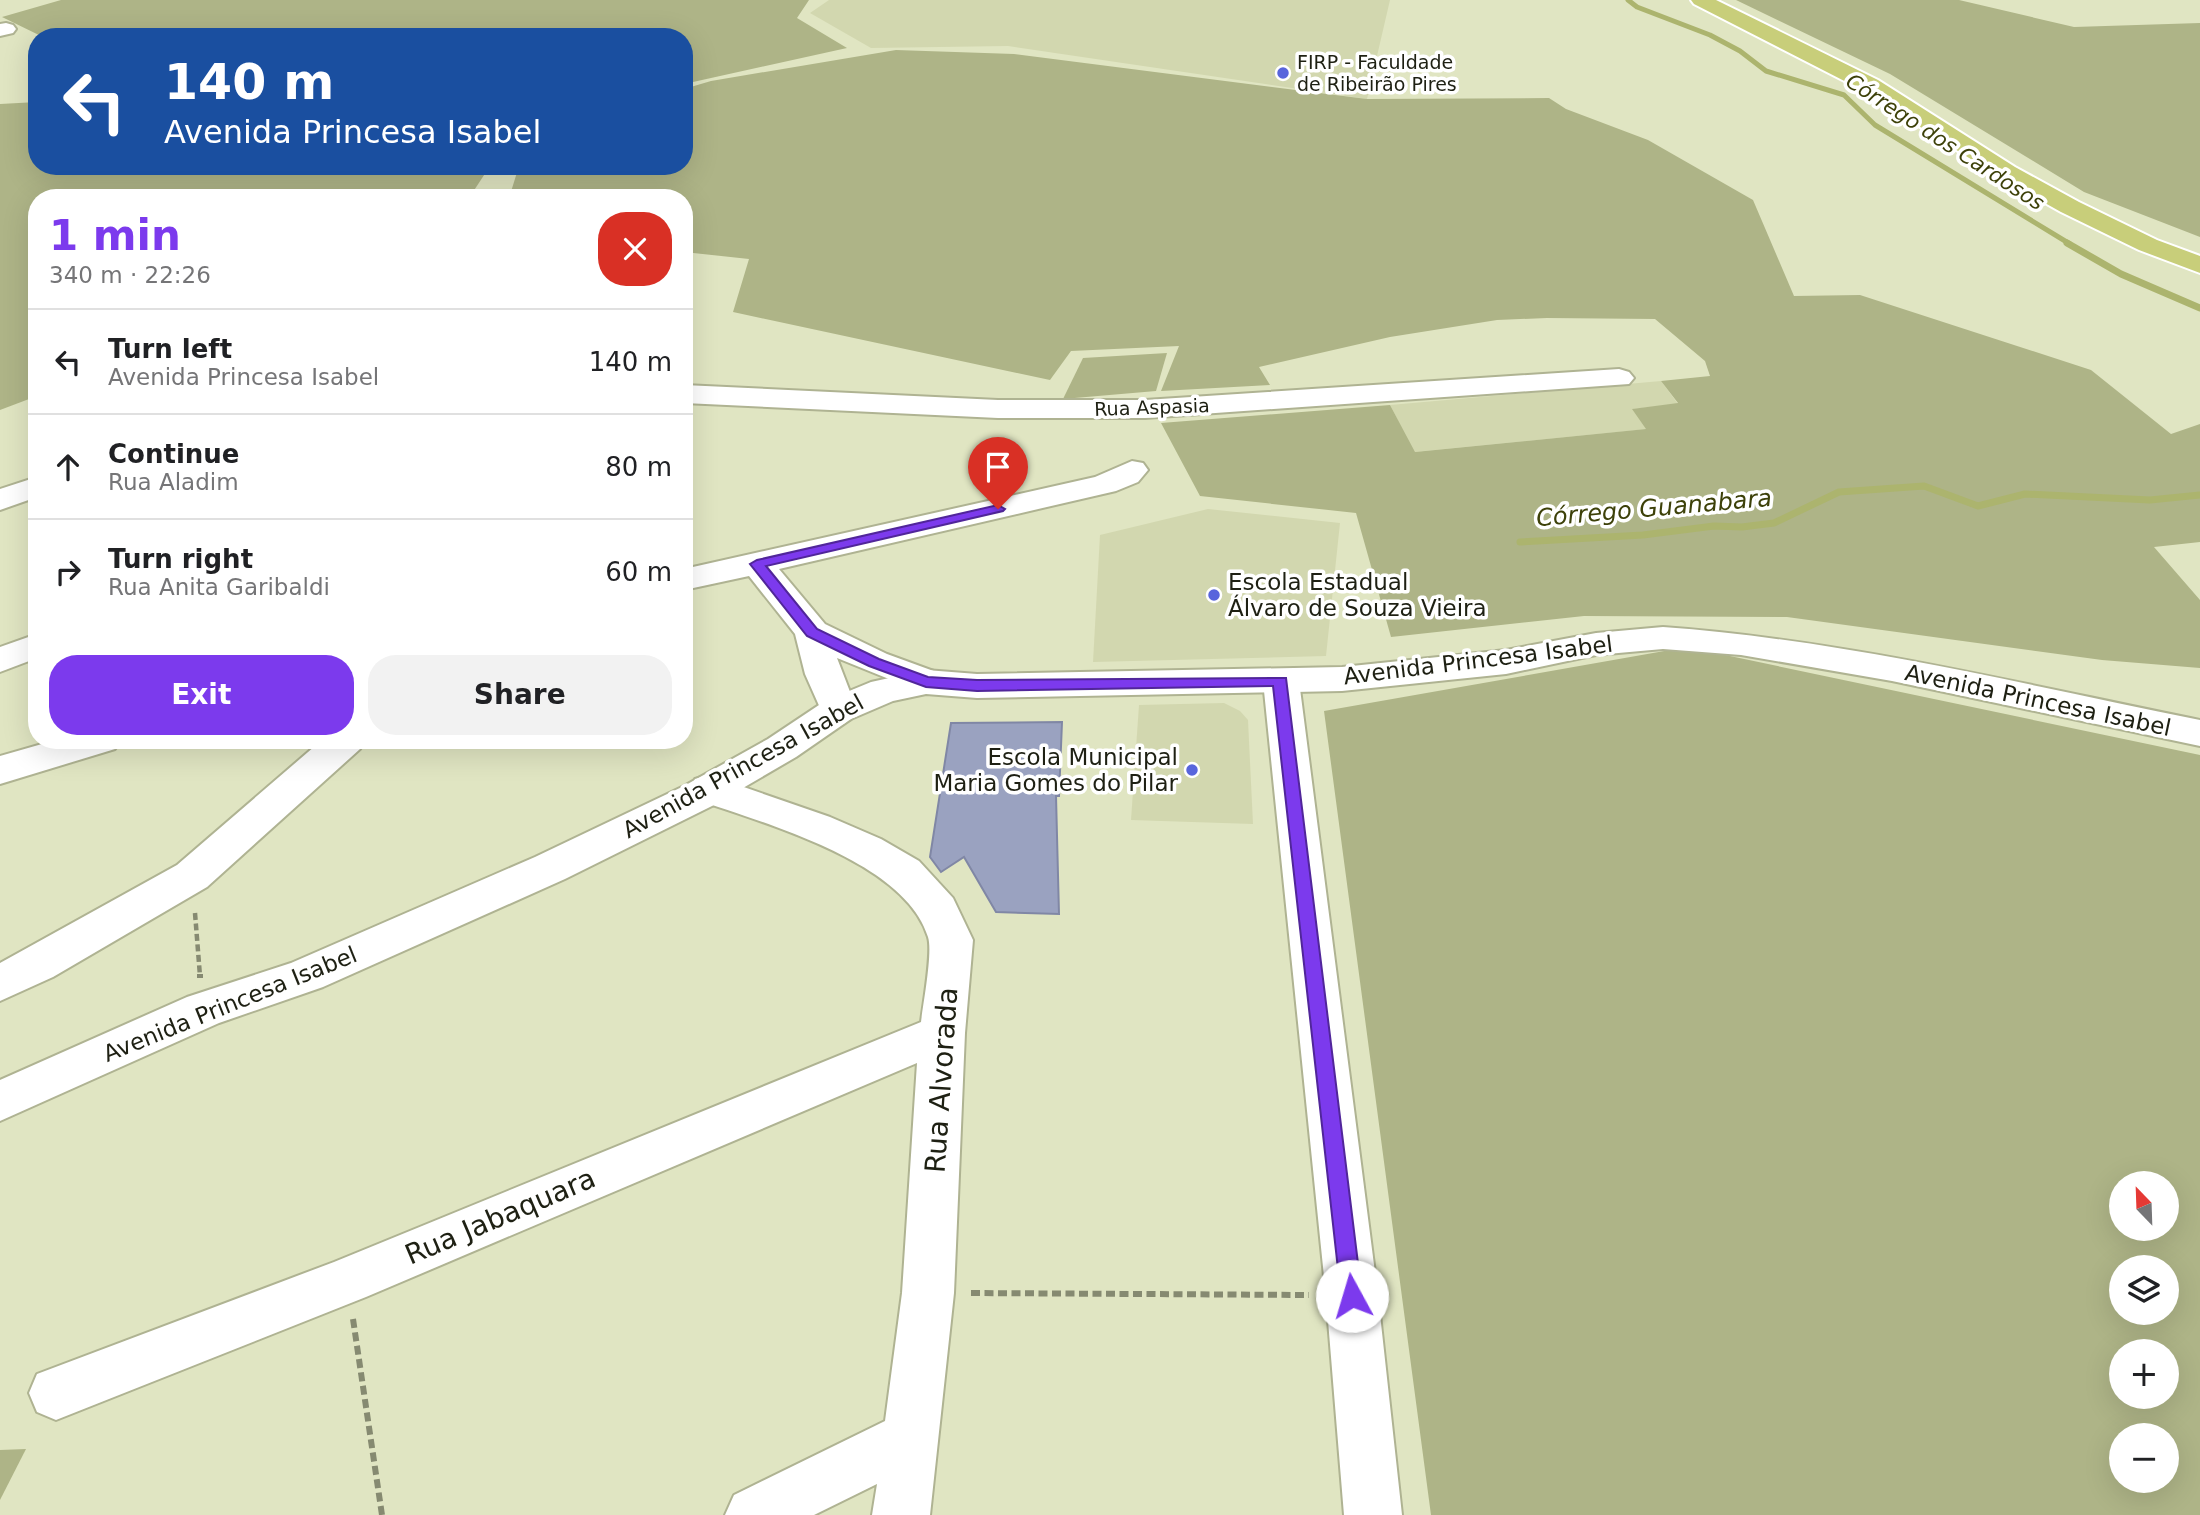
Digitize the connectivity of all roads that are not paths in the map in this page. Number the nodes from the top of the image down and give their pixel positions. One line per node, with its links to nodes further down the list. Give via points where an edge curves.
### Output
1 (1701, 0): 2 (main road, via 1870,85 2070,207)
2 (2200, 265)
3 (1619, 379): 4 (street, Rua Aspasia, via 1145,409 998,409)
4 (693, 394)
5 (1132, 470): 8 (street, via 1105,484)
6 (28, 489): 7 (street)
7 (0, 500)
8 (757, 564): 9 (street); 10 (street)
9 (693, 578)
10 (812, 632): 14 (street); 15 (street)
11 (28, 649): 12 (street)
12 (0, 660)
13 (1280, 681): 14 (street, Avenida Princesa Isabel); 16 (street, Avenida Princesa Isabel, via 1492,663 1596,644 1663,638 1741,644 1892,669); 28 (street)
14 (926, 682): 15 (street, Avenida Princesa Isabel, via 884,691)
15 (838, 710): 20 (street, Avenida Princesa Isabel)
16 (2200, 733)
17 (71, 749): 19 (street)
18 (337, 749): 21 (street, via 192,876)
19 (0, 770)
20 (709, 789): 22 (street, Rua Alvorada, via 867,850 918,885 938,909 951,940); 23 (street, Avenida Princesa Isabel, via 550,868 307,975 203,1010)
21 (0, 983)
22 (942, 1032): 24 (street, Rua Jabaquara, via 348,1280); 25 (street, Rua Alvorada, via 928,1293)
23 (0, 1101)
24 (56, 1393)
25 (911, 1437): 26 (street); 27 (street, Rua Alvorada)
26 (754, 1515)
27 (901, 1515)
28 (1373, 1515)

